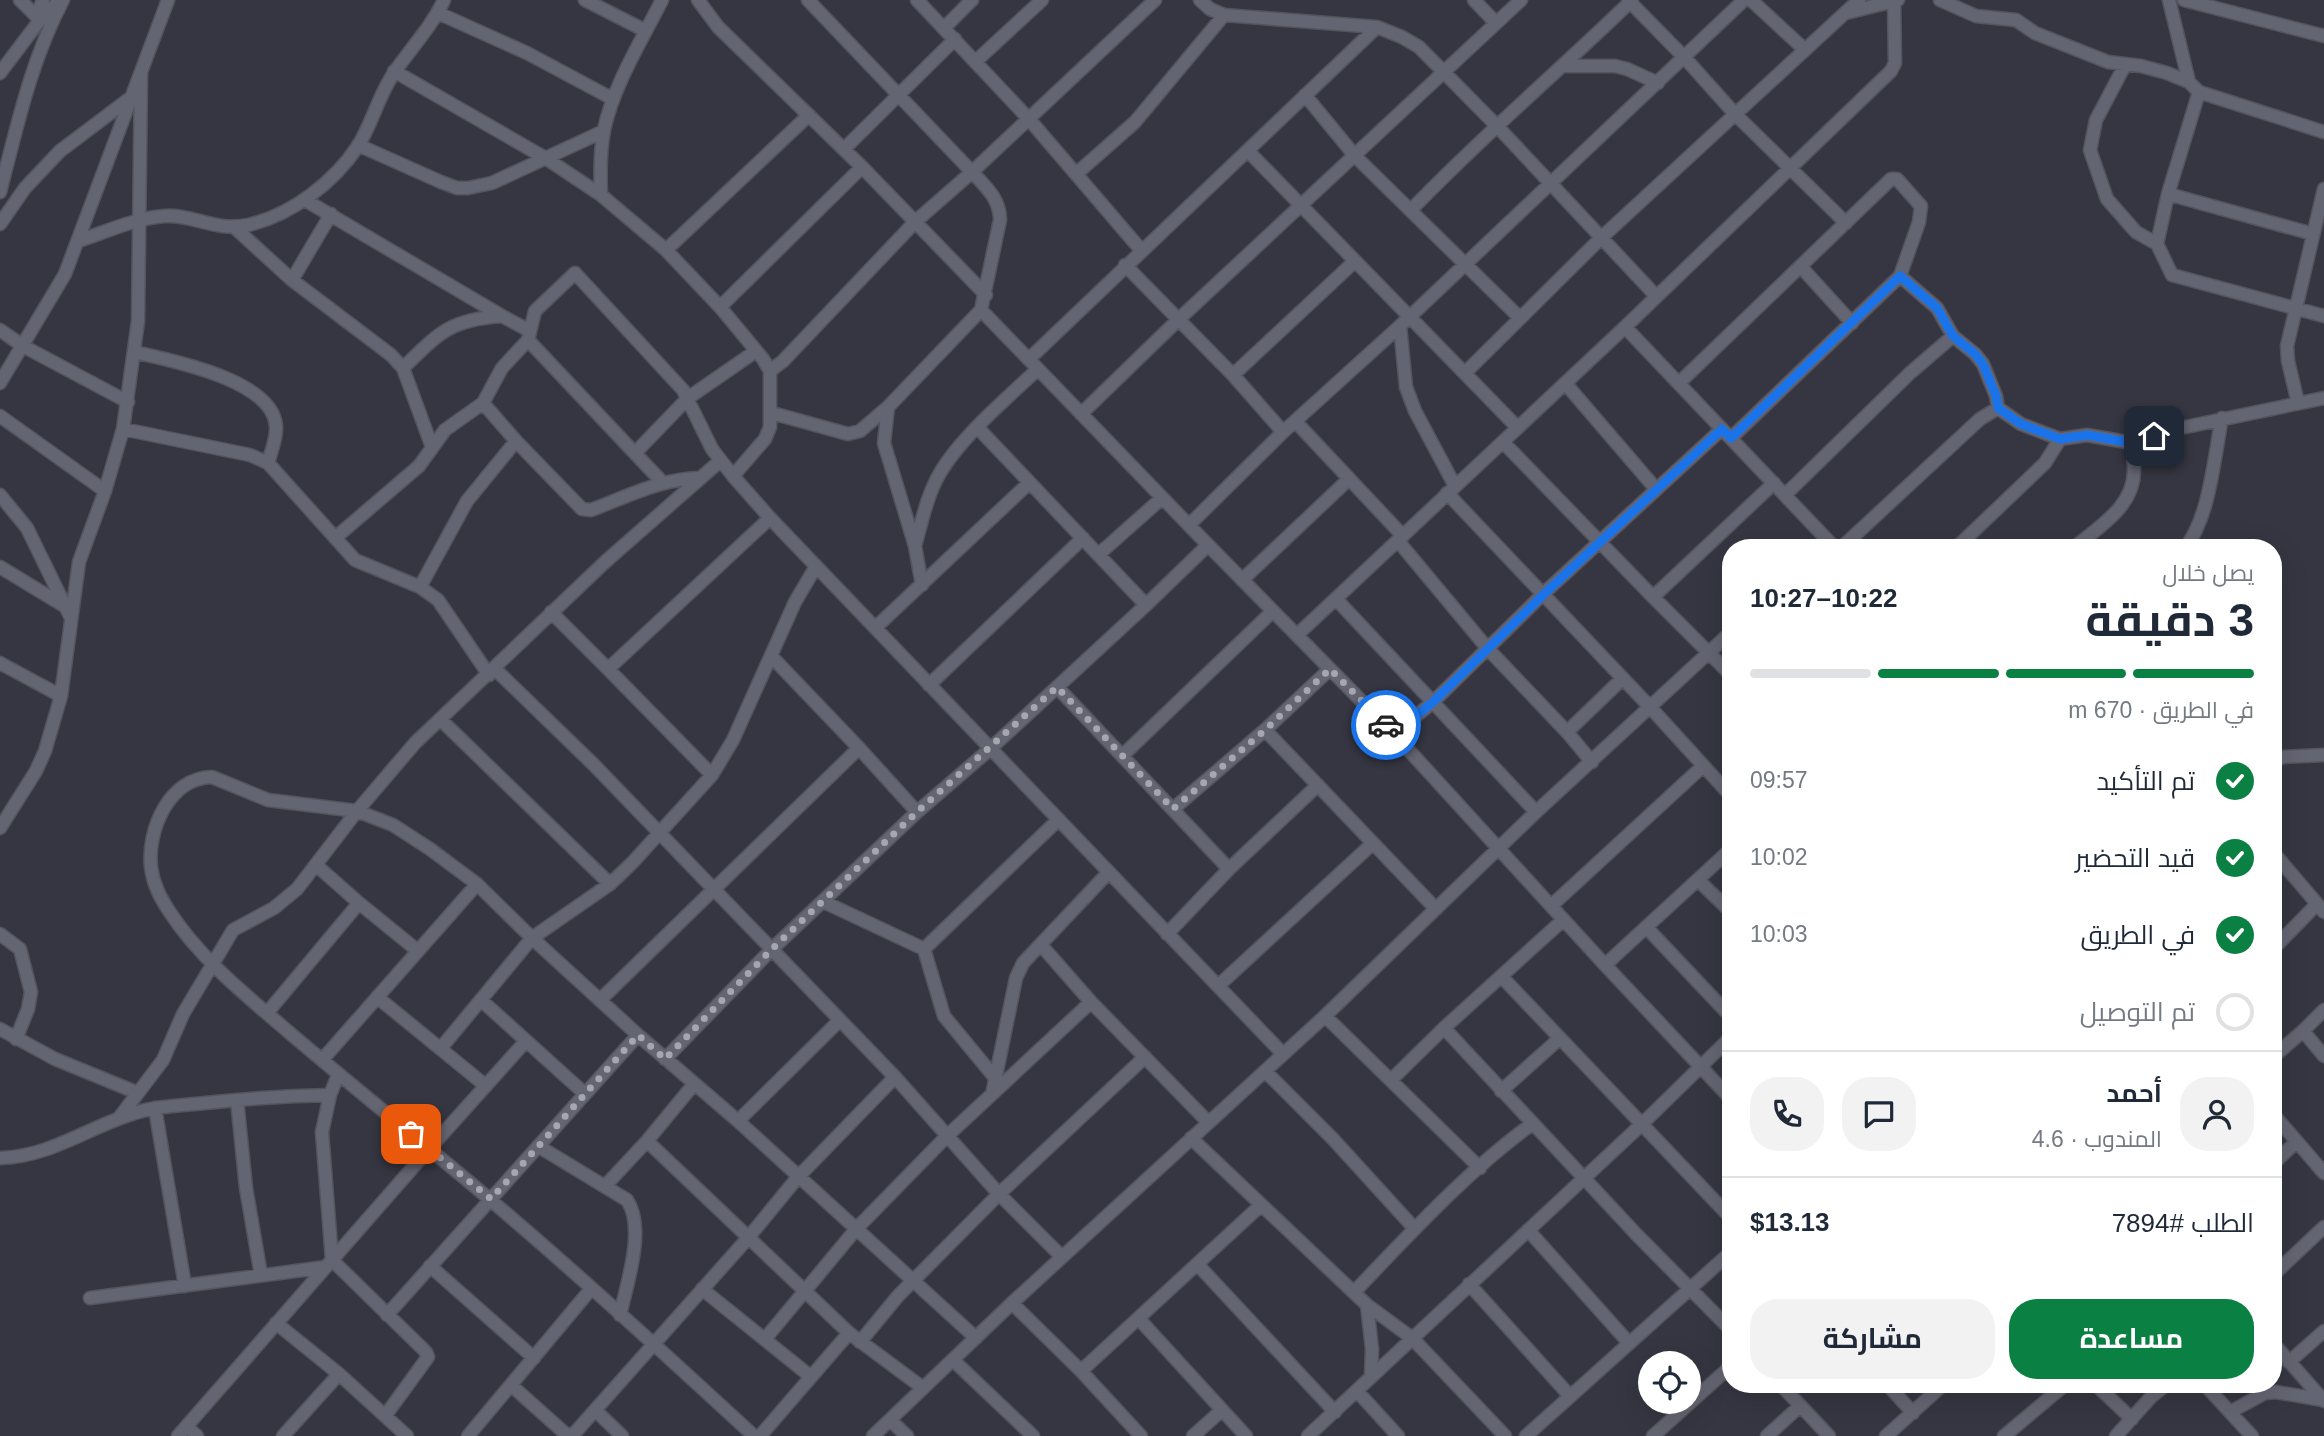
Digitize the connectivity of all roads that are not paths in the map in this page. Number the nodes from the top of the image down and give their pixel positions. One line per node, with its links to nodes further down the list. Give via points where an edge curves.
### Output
1 (20, 0): 28 (street)
2 (43, 0): 28 (street)
3 (61, 0): 28 (street); 68 (street, via 36,59)
4 (167, 0): 42 (street)
5 (444, 0): 25 (street)
6 (585, 0): 32 (street)
7 (662, 0): 32 (street)
8 (698, 0): 52 (street, via 718,27)
9 (917, 0): 30 (street)
10 (972, 0): 30 (street)
11 (1042, 0): 37 (street)
12 (1155, 0): 53 (street)
13 (1200, 0): 27 (street)
14 (1474, 0): 29 (street)
15 (1521, 0): 29 (street)
16 (1744, 0): 36 (street)
17 (1751, 0): 35 (street)
18 (1859, 0): 26 (street)
19 (1940, 0): 38 (street, via 1976,16 2016,20 2035,33)
20 (2169, 0): 44 (street)
21 (2184, 0): 33 (street)
22 (809, 1): 47 (street)
23 (1630, 1): 36 (street); 39 (street)
24 (1896, 1): 26 (street); 63 (street, via 1894,67)
25 (438, 13): 40 (street); 50 (street)
26 (1842, 14): 35 (street)
27 (1224, 15): 31 (street); 65 (street, via 1135,122)
28 (38, 17): 43 (street)
29 (1495, 22): 41 (street)
30 (945, 27): 34 (street)
31 (1377, 27): 41 (street, via 1419,47); 48 (street)
32 (646, 31): 50 (street)
33 (2324, 36)
34 (956, 39): 37 (street); 47 (street)
35 (1804, 49): 51 (street)
36 (1684, 57): 45 (street); 51 (street)
37 (976, 61): 53 (street)
38 (2125, 65): 44 (street); 83 (street, via 2096,120 2090,150 2107,199 2136,232)
39 (1563, 66): 45 (street, via 1615,66); 54 (street)
40 (394, 71): 57 (street); 61 (street)
41 (1444, 71): 54 (street); 60 (street)
42 (141, 73): 49 (street); 75 (street)
43 (0, 74)
44 (2189, 82): 46 (street)
45 (1658, 83): 66 (street)
46 (2199, 92): 56 (street); 69 (street)
47 (899, 93): 58 (street); 64 (street)
48 (1305, 95): 59 (street); 60 (street)
49 (130, 98): 78 (street, via 60,151 25,188); 82 (street)
50 (613, 99): 55 (street)
51 (1735, 114): 63 (street); 81 (street)
52 (809, 115): 58 (street); 84 (street)
53 (1028, 118): 64 (street); 65 (street)
54 (1496, 125): 66 (street); 73 (street)
55 (604, 131): 61 (street); 70 (street)
56 (2324, 132)
57 (359, 145): 61 (street, via 457,188 492,183); 71 (street)
58 (844, 149): 62 (street)
59 (1248, 150): 72 (street); 85 (street)
60 (1354, 156): 72 (street); 73 (street)
61 (547, 159): 70 (street)
62 (862, 167): 76 (street); 94 (street)
63 (1790, 170): 77 (street); 93 (street)
64 (972, 172): 76 (street); 92 (street, via 1000,208)
65 (1076, 174): 85 (street)
66 (1550, 184): 81 (street); 87 (street)
67 (2324, 189): 80 (street)
68 (0, 192)
69 (2168, 194): 80 (street); 83 (street)
70 (601, 195): 84 (street)
71 (305, 200): 74 (street); 79 (street, via 268,218)
72 (1302, 206): 86 (street); 100 (street)
73 (1411, 210): 87 (street)
74 (331, 214): 91 (street); 97 (street)
75 (139, 220): 79 (street, via 174,216); 82 (street); 109 (street)
76 (916, 221): 92 (street); 112 (street)
77 (1846, 223): 89 (street); 90 (street, via 1891,179 1897,179 1922,210)
78 (0, 225)
79 (234, 227): 91 (street)
80 (2313, 234): 95 (street)
81 (1601, 239): 93 (street); 99 (street)
82 (78, 241): 107 (street, via 65,274)
83 (2157, 244): 95 (street, via 2172,275)
84 (666, 250): 94 (street)
85 (1141, 250): 88 (street)
86 (1355, 261): 101 (street); 114 (street)
87 (1465, 263): 99 (street); 101 (street)
88 (1125, 265): 100 (street); 110 (street)
89 (1801, 267): 102 (street); 117 (street)
90 (1900, 276): 102 (street); 106 (street, via 1937,308)
91 (292, 280): 111 (street)
92 (986, 295): 96 (street)
93 (1656, 296): 103 (street)
94 (720, 307): 108 (street)
95 (2295, 309): 98 (street); 122 (street, via 2287,346)
96 (981, 310): 110 (street); 123 (street)
97 (502, 316): 105 (street); 111 (street, via 452,326)
98 (2324, 316)
99 (1520, 318): 113 (street)
100 (1179, 319): 114 (street); 126 (street)
101 (1405, 321): 113 (street); 129 (street); 150 (street, via 1406,387)
102 (1852, 323): 134 (street)
103 (1625, 327): 116 (street); 117 (street)
104 (0, 330): 107 (street)
105 (529, 335): 118 (street, via 535,311 575,273); 121 (street, via 502,368); 140 (street)
106 (1953, 336): 124 (street, via 1983,364); 153 (street)
107 (23, 346): 115 (street); 120 (street)
108 (756, 351): 112 (street); 118 (street)
109 (134, 352): 120 (street); 142 (street, via 208,371 267,404 276,427)
110 (1033, 364): 126 (street); 130 (street)
111 (403, 368): 139 (street)
112 (770, 371): 125 (street)
113 (1465, 373): 131 (street)
114 (1233, 375): 133 (street)
115 (0, 383)
116 (1565, 383): 131 (street); 149 (street)
117 (1679, 383): 134 (street)
118 (688, 398): 140 (street); 141 (street)
119 (2324, 398): 122 (street)
120 (128, 402): 132 (street)
121 (483, 403): 136 (street); 139 (street, via 445,430)
122 (2298, 403): 128 (street)
123 (888, 407): 125 (street, via 853,434); 166 (street, via 884,443)
124 (1998, 408): 135 (street, via 2021,424); 161 (street, via 1980,419)
125 (772, 413): 143 (street, via 765,439)
126 (1081, 414): 154 (street)
127 (0, 416): 151 (street)
128 (2222, 418): 138 (street); 164 (street, via 2201,517)
129 (1295, 421): 133 (street); 145 (street)
130 (977, 427): 147 (street); 166 (street, via 940,472)
131 (1517, 427): 137 (street)
132 (123, 429): 142 (street, via 250,455); 151 (street)
133 (1283, 432): 156 (street)
134 (1727, 434): 148 (street); 149 (street)
135 (2060, 439): 138 (street, via 2087,435); 162 (street, via 2045,463)
136 (516, 441): 146 (street, via 582,509 591,510); 173 (street, via 467,501)
137 (1503, 442): 150 (street); 165 (street)
138 (2132, 443): 163 (street, via 2131,490 2121,507)
139 (432, 447): 157 (street, via 419,466)
140 (635, 453): 146 (street)
141 (720, 461): 143 (street); 144 (street)
142 (268, 463): 157 (street)
143 (733, 476): 155 (street)
144 (701, 478): 146 (street); 180 (street)
145 (1349, 479): 159 (street); 171 (street)
146 (663, 483)
147 (1029, 483): 158 (street); 172 (street)
148 (1774, 483): 153 (street); 175 (street)
149 (1656, 489): 165 (street)
150 (1451, 490): 159 (street); 174 (street)
151 (104, 491): 178 (street, via 79,562)
152 (0, 495): 178 (street, via 27,528)
153 (1785, 495): 160 (street)
154 (1162, 498): 156 (street); 168 (street)
155 (771, 519): 170 (street); 189 (street)
156 (1189, 526): 167 (street)
157 (335, 538): 173 (street, via 360,563)
158 (1083, 538): 168 (street); 195 (street)
159 (1400, 538): 176 (street); 184 (street)
160 (1823, 539)
161 (1851, 539)
162 (1965, 539)
163 (2087, 539)
164 (2192, 539)
165 (1599, 544): 174 (street); 175 (street)
166 (915, 545): 172 (street)
167 (1208, 545): 171 (street); 177 (street)
168 (1099, 554): 177 (street)
169 (0, 567): 178 (street)
170 (816, 568): 181 (street); 186 (street, via 795,602)
171 (1242, 580): 179 (street)
172 (922, 585): 181 (street)
173 (420, 587): 191 (street, via 438,600)
174 (1544, 594): 184 (street); 194 (street)
175 (1653, 597): 185 (street)
176 (1336, 599): 182 (street); 198 (street)
177 (1146, 605): 196 (street)
178 (68, 611): 197 (street)
179 (1273, 611): 182 (street); 206 (street)
180 (551, 612): 189 (street); 191 (street)
181 (875, 628): 195 (street)
182 (1297, 635): 190 (street)
183 (1722, 641): 185 (street)
184 (1488, 649): 198 (street); 202 (street)
185 (1709, 653): 188 (street); 199 (street)
186 (772, 657): 204 (street); 211 (street)
187 (0, 663): 192 (street)
188 (1722, 666)
189 (608, 669): 211 (street)
190 (1330, 669): 201 (street); 203 (street)
191 (492, 671): 200 (street); 220 (street, via 594,765)
192 (19, 672): 193 (street); 197 (street)
193 (0, 676)
194 (1622, 678): 199 (street); 202 (street)
195 (929, 685): 205 (street)
196 (1057, 687): 205 (street); 206 (street)
197 (61, 696): 219 (street, via 36,771)
198 (1433, 702): 203 (street); 217 (street)
199 (1650, 707): 209 (street); 210 (street)
200 (440, 719): 215 (street); 230 (street)
201 (1265, 730): 212 (street); 214 (street)
202 (1567, 732): 209 (street)
203 (1394, 734): 222 (street)
204 (859, 748): 216 (street); 231 (street)
205 (990, 749): 216 (street); 218 (street)
206 (1122, 755): 214 (street)
207 (2324, 755): 208 (street)
208 (2282, 757)
209 (1592, 762): 217 (street)
210 (1703, 766): 213 (street); 235 (street)
211 (712, 775): 220 (street)
212 (1318, 785): 221 (street); 226 (street)
213 (1722, 786)
214 (1173, 809): 226 (street)
215 (357, 811): 225 (street); 229 (street, via 393,825); 248 (street, via 268,800 212,777 187,784 170,797 154,841 152,871 157,891 171,913)
216 (917, 812): 232 (street)
217 (1536, 813): 222 (street)
218 (1058, 820): 227 (street); 245 (street)
219 (0, 828)
220 (659, 834): 230 (street); 231 (street)
221 (1372, 844): 237 (street); 251 (street)
222 (1499, 849): 235 (street); 237 (street)
223 (1722, 857): 228 (street)
224 (2282, 863): 236 (street)
225 (316, 864): 233 (street); 248 (street, via 297,889 274,908 233,929)
226 (1229, 869): 241 (street)
227 (1108, 873): 241 (street); 244 (street)
228 (1698, 880): 234 (street); 239 (street)
229 (477, 884): 242 (street); 247 (street)
230 (610, 884): 242 (street)
231 (713, 890): 246 (street); 254 (street)
232 (824, 902): 245 (street); 246 (street)
233 (359, 903): 247 (street); 258 (street)
234 (1722, 903)
235 (1551, 906): 238 (street)
236 (2320, 908): 243 (street)
237 (1436, 909): 259 (street)
238 (1563, 920): 249 (street); 250 (street)
239 (1646, 927): 249 (street); 256 (street)
240 (0, 934): 265 (street, via 20,949 31,992)
241 (1167, 934): 251 (street)
242 (532, 938): 253 (street); 254 (street)
243 (2282, 941)
244 (1041, 944): 255 (street); 282 (street, via 1016,978)
245 (925, 949): 282 (street, via 944,1016)
246 (771, 950): 260 (street); 274 (street)
247 (418, 951): 252 (street)
248 (212, 965): 258 (street); 286 (street, via 163,1060)
249 (1605, 965): 276 (street)
250 (1501, 976): 262 (street); 266 (street)
251 (1218, 986): 271 (street)
252 (377, 997): 269 (street); 275 (street)
253 (481, 1000): 267 (street); 269 (street)
254 (600, 1000): 264 (street)
255 (1091, 1002): 273 (street); 282 (street)
256 (1722, 1007)
257 (2324, 1010): 263 (street)
258 (267, 1013): 275 (street)
259 (1325, 1016): 271 (street); 280 (street)
260 (840, 1020): 279 (street); 292 (street)
261 (0, 1028): 265 (street)
262 (1444, 1028): 280 (street); 285 (street)
263 (2303, 1031): 270 (street); 272 (street)
264 (638, 1035): 274 (street); 287 (street)
265 (16, 1039): 286 (street)
266 (1559, 1039): 285 (street); 295 (street)
267 (525, 1042): 283 (street); 287 (street)
268 (1722, 1046): 276 (street)
269 (441, 1048): 283 (street)
270 (2282, 1049)
271 (1283, 1054): 277 (street)
272 (2324, 1056)
273 (1145, 1057): 293 (street); 311 (street)
274 (665, 1059): 281 (street)
275 (322, 1060): 278 (street)
276 (1701, 1066): 284 (street); 295 (street)
277 (1265, 1072): 293 (street); 317 (street)
278 (338, 1075): 288 (street); 302 (street)
279 (895, 1077): 297 (street); 308 (street)
280 (1391, 1080): 306 (street)
281 (694, 1084): 292 (street); 299 (street)
282 (995, 1085): 297 (street)
283 (486, 1086): 302 (street)
284 (1722, 1089)
285 (1501, 1091): 294 (street)
286 (138, 1093): 291 (street)
287 (584, 1093): 301 (street)
288 (330, 1095): 289 (street); 322 (street, via 322,1132)
289 (237, 1100): 290 (street); 326 (street)
290 (155, 1108): 291 (street); 329 (street)
291 (119, 1118): 304 (street, via 42,1152)
292 (738, 1121): 308 (street)
293 (1208, 1122): 298 (street)
294 (1532, 1124): 306 (street); 309 (street)
295 (1642, 1124): 309 (street); 314 (street)
296 (2282, 1125): 300 (street)
297 (947, 1136): 311 (street); 316 (street)
298 (1191, 1138): 313 (street); 320 (street)
299 (647, 1141): 310 (street); 319 (street)
300 (2296, 1142): 303 (street); 305 (street)
301 (538, 1146): 310 (street); 312 (street)
302 (429, 1149): 312 (street); 322 (street)
303 (2282, 1155)
304 (0, 1158)
305 (2319, 1163): 307 (street)
306 (1480, 1168): 317 (street)
307 (2324, 1173)
308 (798, 1177): 316 (street); 319 (street)
309 (1584, 1178): 318 (street); 330 (street)
310 (606, 1186): 339 (street, via 627,1200 635,1221)
311 (999, 1194): 320 (street); 327 (street)
312 (491, 1199): 324 (street); 331 (street)
313 (1260, 1206): 323 (street); 334 (street)
314 (1722, 1208)
315 (2324, 1227): 325 (street)
316 (857, 1228): 327 (street); 333 (street)
317 (1415, 1229): 334 (street)
318 (1528, 1230): 328 (street); 350 (street)
319 (748, 1238): 332 (street); 333 (street)
320 (1062, 1257): 336 (street)
321 (1722, 1260): 330 (street)
322 (329, 1264): 326 (street); 338 (street); 342 (street)
323 (1198, 1265): 340 (street); 377 (street)
324 (430, 1266): 338 (street); 352 (street)
325 (2282, 1267)
326 (261, 1275): 329 (street)
327 (915, 1280): 345 (street); 348 (street)
328 (1469, 1284): 346 (street); 372 (street)
329 (185, 1286): 335 (street)
330 (1691, 1287): 341 (street); 350 (street)
331 (592, 1289): 339 (street); 352 (street)
332 (702, 1289): 347 (street); 349 (street)
333 (803, 1291): 344 (street); 347 (street)
334 (1354, 1292): 337 (street)
335 (90, 1298)
336 (1012, 1303): 345 (street); 355 (street)
337 (1367, 1305): 346 (street); 359 (street)
338 (387, 1315): 380 (street, via 428,1357)
339 (620, 1315): 349 (street)
340 (1139, 1318): 355 (street); 376 (street)
341 (1722, 1320)
342 (276, 1323): 356 (street); 383 (street)
343 (2324, 1331): 354 (street)
344 (849, 1333): 348 (street); 358 (street)
345 (976, 1338): 353 (street)
346 (1412, 1338): 359 (street); 400 (street)
347 (765, 1339): 358 (street)
348 (860, 1342): 361 (street)
349 (653, 1343): 375 (street); 390 (street)
350 (1629, 1343): 372 (street)
351 (2282, 1354): 354 (street)
352 (534, 1358): 360 (street)
353 (953, 1360): 361 (street); 394 (street)
354 (2289, 1362): 373 (street)
355 (1081, 1371): 395 (street)
356 (339, 1374): 380 (street); 385 (street)
357 (1722, 1374): 402 (street)
358 (810, 1376): 391 (street)
359 (1371, 1377): 362 (street)
360 (511, 1385): 387 (street); 388 (street)
361 (923, 1388): 382 (street)
362 (1357, 1391): 377 (street); 399 (street)
363 (1788, 1393): 374 (street)
364 (1895, 1393): 379 (street)
365 (1934, 1393): 379 (street)
366 (2055, 1393): 406 (street)
367 (2105, 1393): 381 (street)
368 (2156, 1393): 381 (street)
369 (2212, 1393): 378 (street)
370 (2265, 1393): 378 (street)
371 (2281, 1393): 373 (street)
372 (1569, 1395): 401 (street)
373 (2324, 1401)
374 (1800, 1406): 403 (street); 404 (street)
375 (595, 1410): 388 (street); 389 (street)
376 (1222, 1410): 396 (street); 397 (street)
377 (1335, 1412): 398 (street)
378 (2230, 1412): 408 (street)
379 (1913, 1413): 405 (street)
380 (385, 1416): 386 (street)
381 (2132, 1419): 407 (street)
382 (890, 1420): 392 (street); 393 (street)
383 (183, 1431): 384 (street)
384 (197, 1436)
385 (283, 1436)
386 (407, 1436)
387 (468, 1436)
388 (570, 1436)
389 (622, 1436)
390 (754, 1436)
391 (760, 1436)
392 (873, 1436)
393 (906, 1436)
394 (1033, 1436)
395 (1142, 1436)
396 (1193, 1436)
397 (1246, 1436)
398 (1308, 1436)
399 (1398, 1436)
400 (1505, 1436)
401 (1526, 1436)
402 (1653, 1436)
403 (1767, 1436)
404 (1829, 1436)
405 (1886, 1436)
406 (2004, 1436)
407 (2116, 1436)
408 (2252, 1436)

